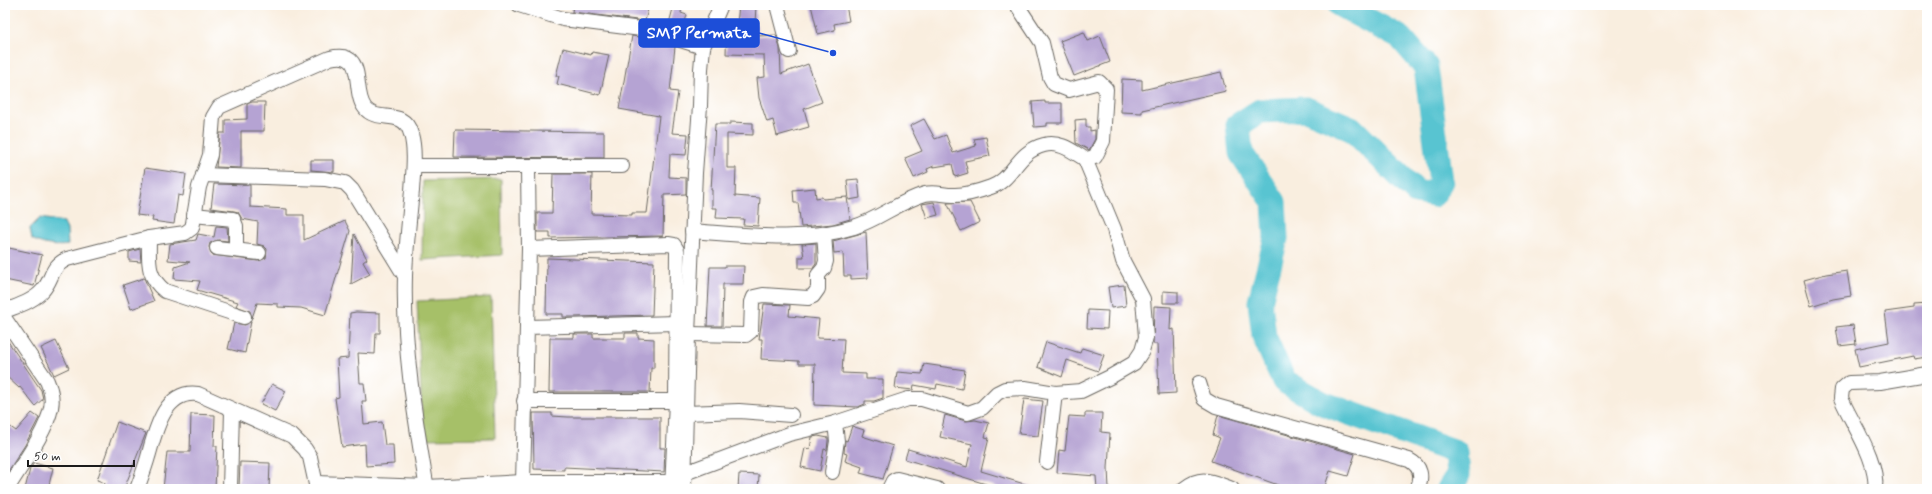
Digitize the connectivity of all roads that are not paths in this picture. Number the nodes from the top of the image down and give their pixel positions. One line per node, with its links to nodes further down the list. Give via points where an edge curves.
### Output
1 (519, 5): 5 (street, via 563,19 649,30)
2 (721, 5): 5 (street)
3 (777, 5): 6 (street)
4 (1017, 5): 7 (street, via 1042,43 1054,84 1069,90 1099,82 1106,89 1103,141 1095,157)
5 (703, 47): 13 (street)
6 (789, 51)
7 (1085, 159): 14 (street, via 1063,146 1044,145 1021,158 1005,179 991,187 958,195 927,194 864,224); 29 (street, via 1114,229 1123,261 1143,299 1145,345 1138,358 1120,372 1081,391)
8 (414, 166): 10 (street); 11 (street, via 412,139 408,126 394,117 373,114 366,110 353,63 339,56 219,107 213,117 210,155); 20 (street)
9 (622, 166): 10 (street)
10 (528, 168): 17 (street)
11 (203, 175): 12 (street); 20 (street, via 318,179 345,183 352,190)
12 (194, 216): 15 (street, via 192,228 185,233); 18 (street, via 232,218 236,226)
13 (692, 231): 14 (street, via 772,236); 26 (street)
14 (824, 234): 26 (street, via 826,261 818,275 818,289 813,296 754,297 752,331 746,335)
15 (149, 238): 21 (street, via 61,262 42,292); 22 (street, via 150,271 153,279 165,291)
16 (217, 248): 18 (street)
17 (529, 249): 24 (street, via 668,244 674,246 678,257); 25 (street)
18 (236, 250): 19 (street)
19 (259, 253)
20 (405, 276): 46 (street, via 408,377)
21 (5, 312)
22 (244, 317)
23 (5, 319): 41 (street, via 47,381 52,399 44,426)
24 (677, 323): 25 (street); 31 (street)
25 (527, 327): 30 (street)
26 (688, 334): 33 (street)
27 (1927, 374): 54 (street, via 1880,382 1849,383 1842,389 1841,398 1864,446 1874,474)
28 (1199, 383): 53 (street, via 1204,399 1216,406 1409,460 1419,468 1420,480)
29 (1055, 393): 35 (street, via 1025,388 1005,389 997,393 982,408 968,413 922,399 908,399); 37 (street)
30 (524, 401): 31 (street); 42 (street)
31 (676, 401): 45 (street)
32 (232, 410): 36 (street, via 198,394 183,394 175,399 163,414); 44 (street, via 284,432 297,441 310,457); 49 (street)
33 (686, 414): 34 (street, via 739,411); 39 (street)
34 (791, 415)
35 (835, 423): 38 (street, via 837,441); 39 (street, via 789,434)
36 (148, 456): 47 (street); 48 (street)
37 (1047, 462)
38 (832, 472)
39 (685, 473): 45 (street)
40 (892, 481): 50 (street, via 897,479)
41 (8, 482)
42 (523, 485): 43 (street); 46 (street)
43 (588, 485): 45 (street)
44 (317, 487): 46 (street)
45 (676, 487)
46 (427, 488)
47 (137, 489)
48 (148, 489)
49 (230, 489)
50 (937, 489)
51 (1184, 489): 52 (street, via 1203,479)
52 (1232, 489)
53 (1417, 489)
54 (1875, 489)

